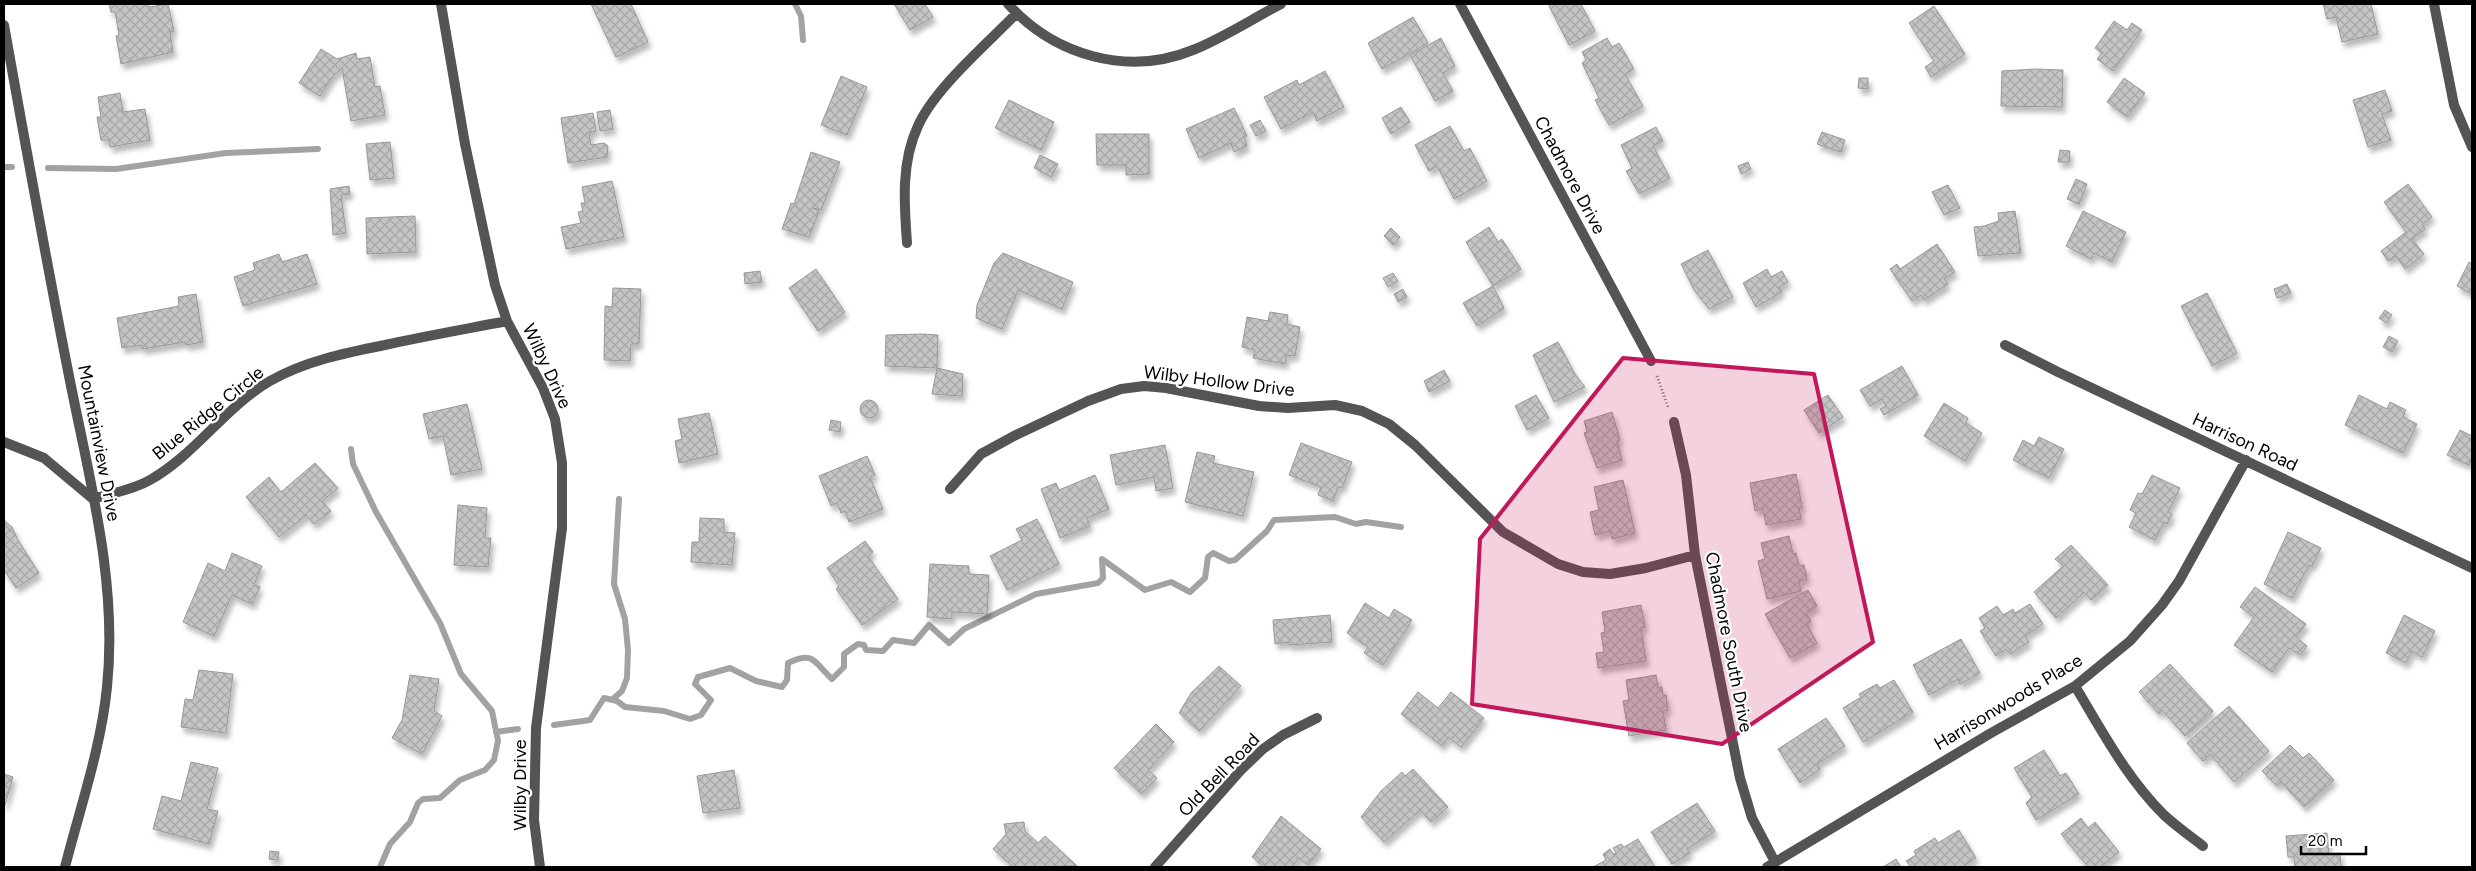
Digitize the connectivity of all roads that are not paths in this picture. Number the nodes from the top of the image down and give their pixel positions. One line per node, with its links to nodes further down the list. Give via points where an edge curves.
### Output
1 (441, 4): 10 (street, Wilby Drive, via 465,144 495,285)
2 (1008, 4): 6 (street)
3 (1281, 4): 6 (street, via 1192,50 1163,59 1128,62 1074,51 1044,35)
4 (1460, 4): 12 (street, Chadmore Drive)
5 (2434, 4): 8 (street, via 2454,105)
6 (1016, 14): 9 (street, via 943,90 918,125 906,173)
7 (4, 25): 17 (street, Mountainview Drive)
8 (2472, 147)
9 (907, 243)
10 (507, 321): 17 (street, Blue Ridge Circle, via 335,355 288,372 245,399 181,458 152,479); 25 (street, Wilby Drive, via 543,388 554,419 563,471 562,528 536,728 534,820)
11 (2005, 344): 15 (street, Harrison Road)
12 (1651, 361)
13 (1674, 422): 18 (street, Chadmore South Drive, via 1686,475)
14 (4, 442): 17 (street, via 44,458)
15 (2246, 460): 19 (street, Harrison Road); 20 (street, Harrisonwoods Place, via 2199,549 2162,605 2130,641)
16 (950, 489): 18 (street, Wilby Hollow Drive, via 981,454 1052,418 1121,389 1144,386 1259,406 1335,405 1362,411 1389,424 1415,445 1503,532 1558,564 1584,572 1610,574)
17 (93, 499): 24 (street, Mountainview Drive, via 104,555 109,626 107,688 97,745)
18 (1695, 554): 23 (street, Chadmore South Drive, via 1740,778)
19 (2472, 568)
20 (2075, 686): 22 (street, via 2118,759 2143,791 2165,816); 23 (street, Harrisonwoods Place, via 1990,733)
21 (1317, 718): 26 (street, Old Bell Road, via 1282,735 1241,770)
22 (2203, 846)
23 (1771, 865)
24 (65, 867)
25 (540, 867)
26 (1155, 867)

